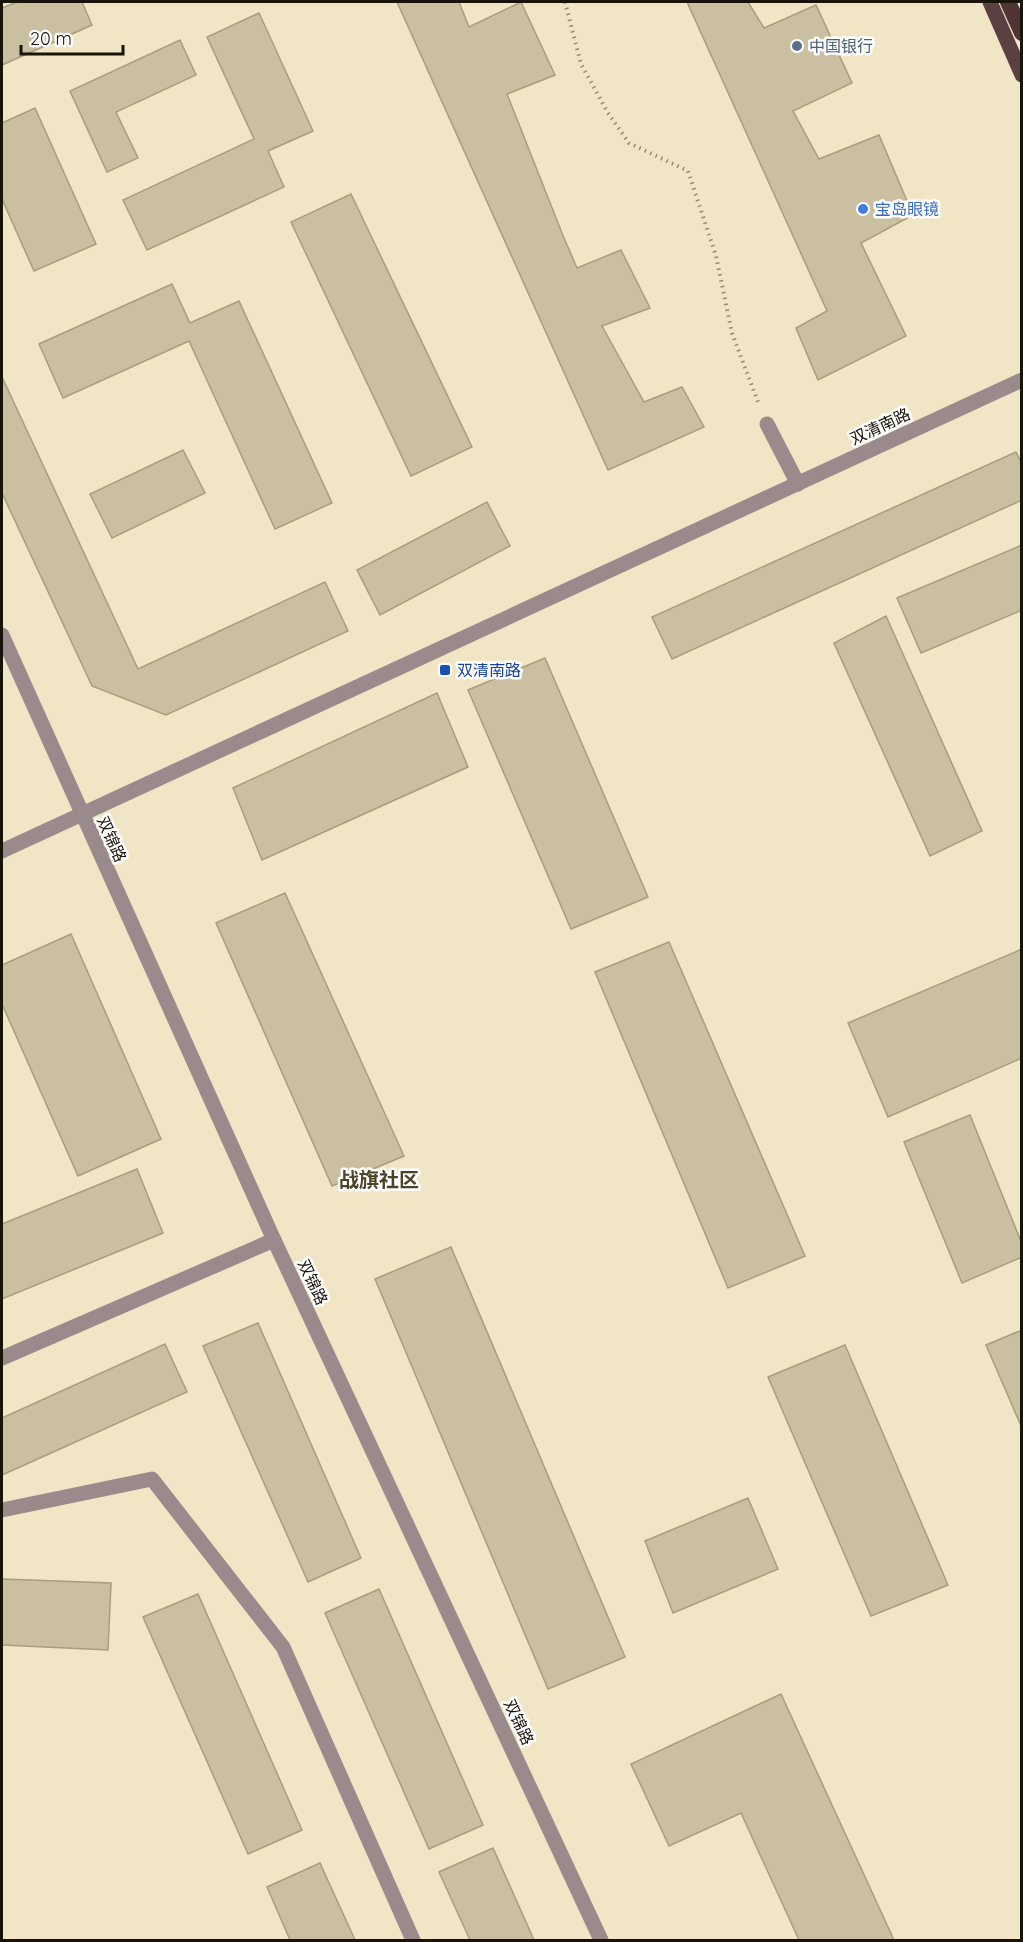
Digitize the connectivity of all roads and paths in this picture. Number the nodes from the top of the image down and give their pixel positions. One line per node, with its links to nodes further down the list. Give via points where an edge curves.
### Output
1 (565, 2): 7 (path, via 581,64 629,143 688,171 716,256 732,333)
2 (990, 2): 5 (main road)
3 (1008, 2): 4 (highway)
4 (1022, 33)
5 (1022, 75)
6 (1022, 381): 8 (street, 双清南路)
7 (767, 423): 8 (street)
8 (798, 484): 10 (street, 双清南路)
9 (2, 634): 10 (street, 双锦路)
10 (82, 815): 11 (street, 双清南路); 12 (street, 双锦路)
11 (2, 851)
12 (274, 1240): 13 (street); 16 (street, 双锦路)
13 (2, 1358)
14 (2, 1510): 15 (street, via 152,1479 283,1647)
15 (412, 1941)
16 (601, 1941)

